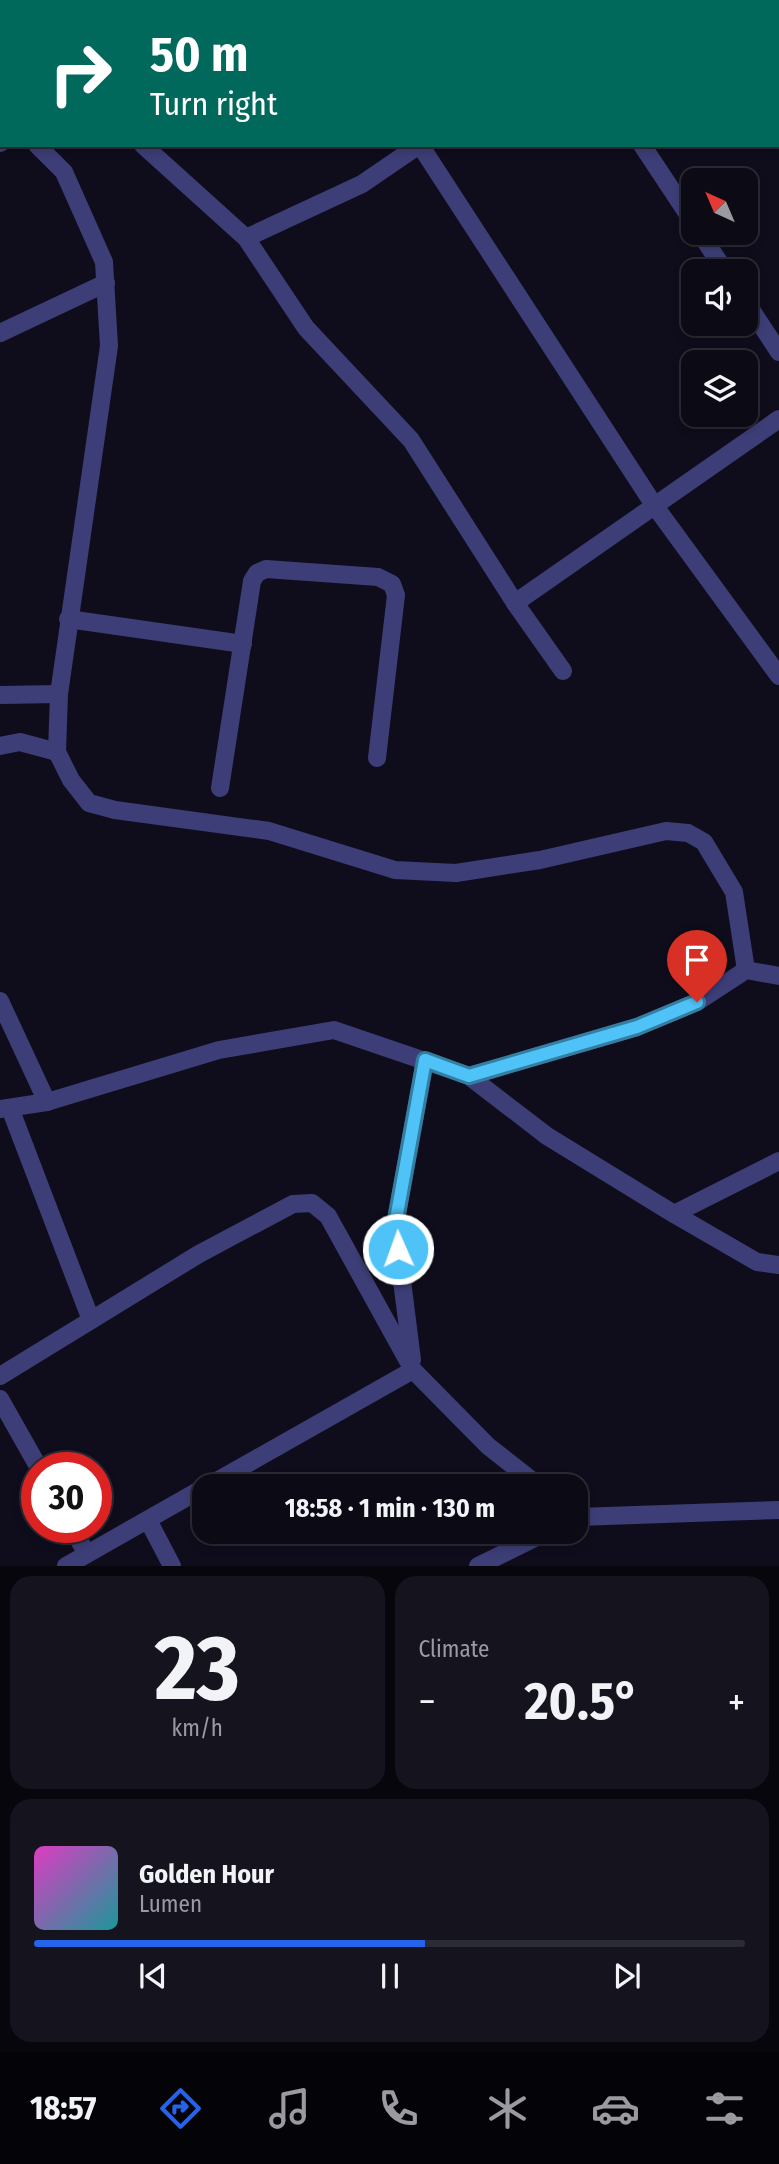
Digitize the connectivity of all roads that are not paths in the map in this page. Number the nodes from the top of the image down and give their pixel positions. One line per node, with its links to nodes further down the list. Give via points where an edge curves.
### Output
1 (39, 147): 8 (street, via 64,172 104,262)
2 (145, 147): 7 (street)
3 (416, 147): 7 (street, via 362,184)
4 (420, 147): 13 (street)
5 (643, 147): 6 (street)
6 (681, 204)
7 (246, 238): 14 (street, via 306,328 411,440)
8 (106, 284): 10 (street); 15 (street, via 109,346)
9 (758, 320): 11 (street)
10 (0, 333)
11 (779, 352)
12 (779, 419): 13 (street)
13 (654, 505): 14 (street); 18 (street)
14 (515, 603): 17 (street)
15 (68, 619): 16 (street); 19 (street)
16 (243, 644): 23 (street, via 251,581 266,569 377,577 392,584 396,595); 24 (street)
17 (564, 671)
18 (779, 676)
19 (59, 694): 20 (street); 22 (street)
20 (0, 695)
21 (0, 746): 22 (street, via 20,742)
22 (57, 752): 25 (street, via 89,803 269,831 395,870 456,873 540,860 666,831 688,833 704,842 734,892)
23 (377, 758)
24 (220, 788)
25 (746, 970): 26 (street); 29 (street, via 697,1002 637,1027)
26 (779, 976)
27 (0, 1001): 30 (street)
28 (425, 1060): 29 (street); 30 (street, via 334,1030 219,1050); 36 (street, via 395,1225)
29 (469, 1076): 33 (street, via 547,1136)
30 (47, 1102): 31 (street)
31 (5, 1108): 35 (street)
32 (779, 1161): 33 (street)
33 (674, 1214): 34 (street, via 757,1262)
34 (779, 1265)
35 (91, 1320): 36 (street, via 293,1204 312,1203 328,1216); 37 (street)
36 (413, 1370): 40 (street); 41 (street, via 488,1446)
37 (0, 1376)
38 (0, 1399): 39 (street)
39 (30, 1452)
40 (229, 1474)
41 (524, 1474)
42 (192, 1495): 45 (street)
43 (779, 1510): 44 (street)
44 (588, 1517)
45 (148, 1520): 48 (street); 50 (street)
46 (81, 1543): 48 (street)
47 (523, 1544): 51 (street)
48 (87, 1554): 49 (street)
49 (66, 1566)
50 (172, 1566)
51 (478, 1566)

